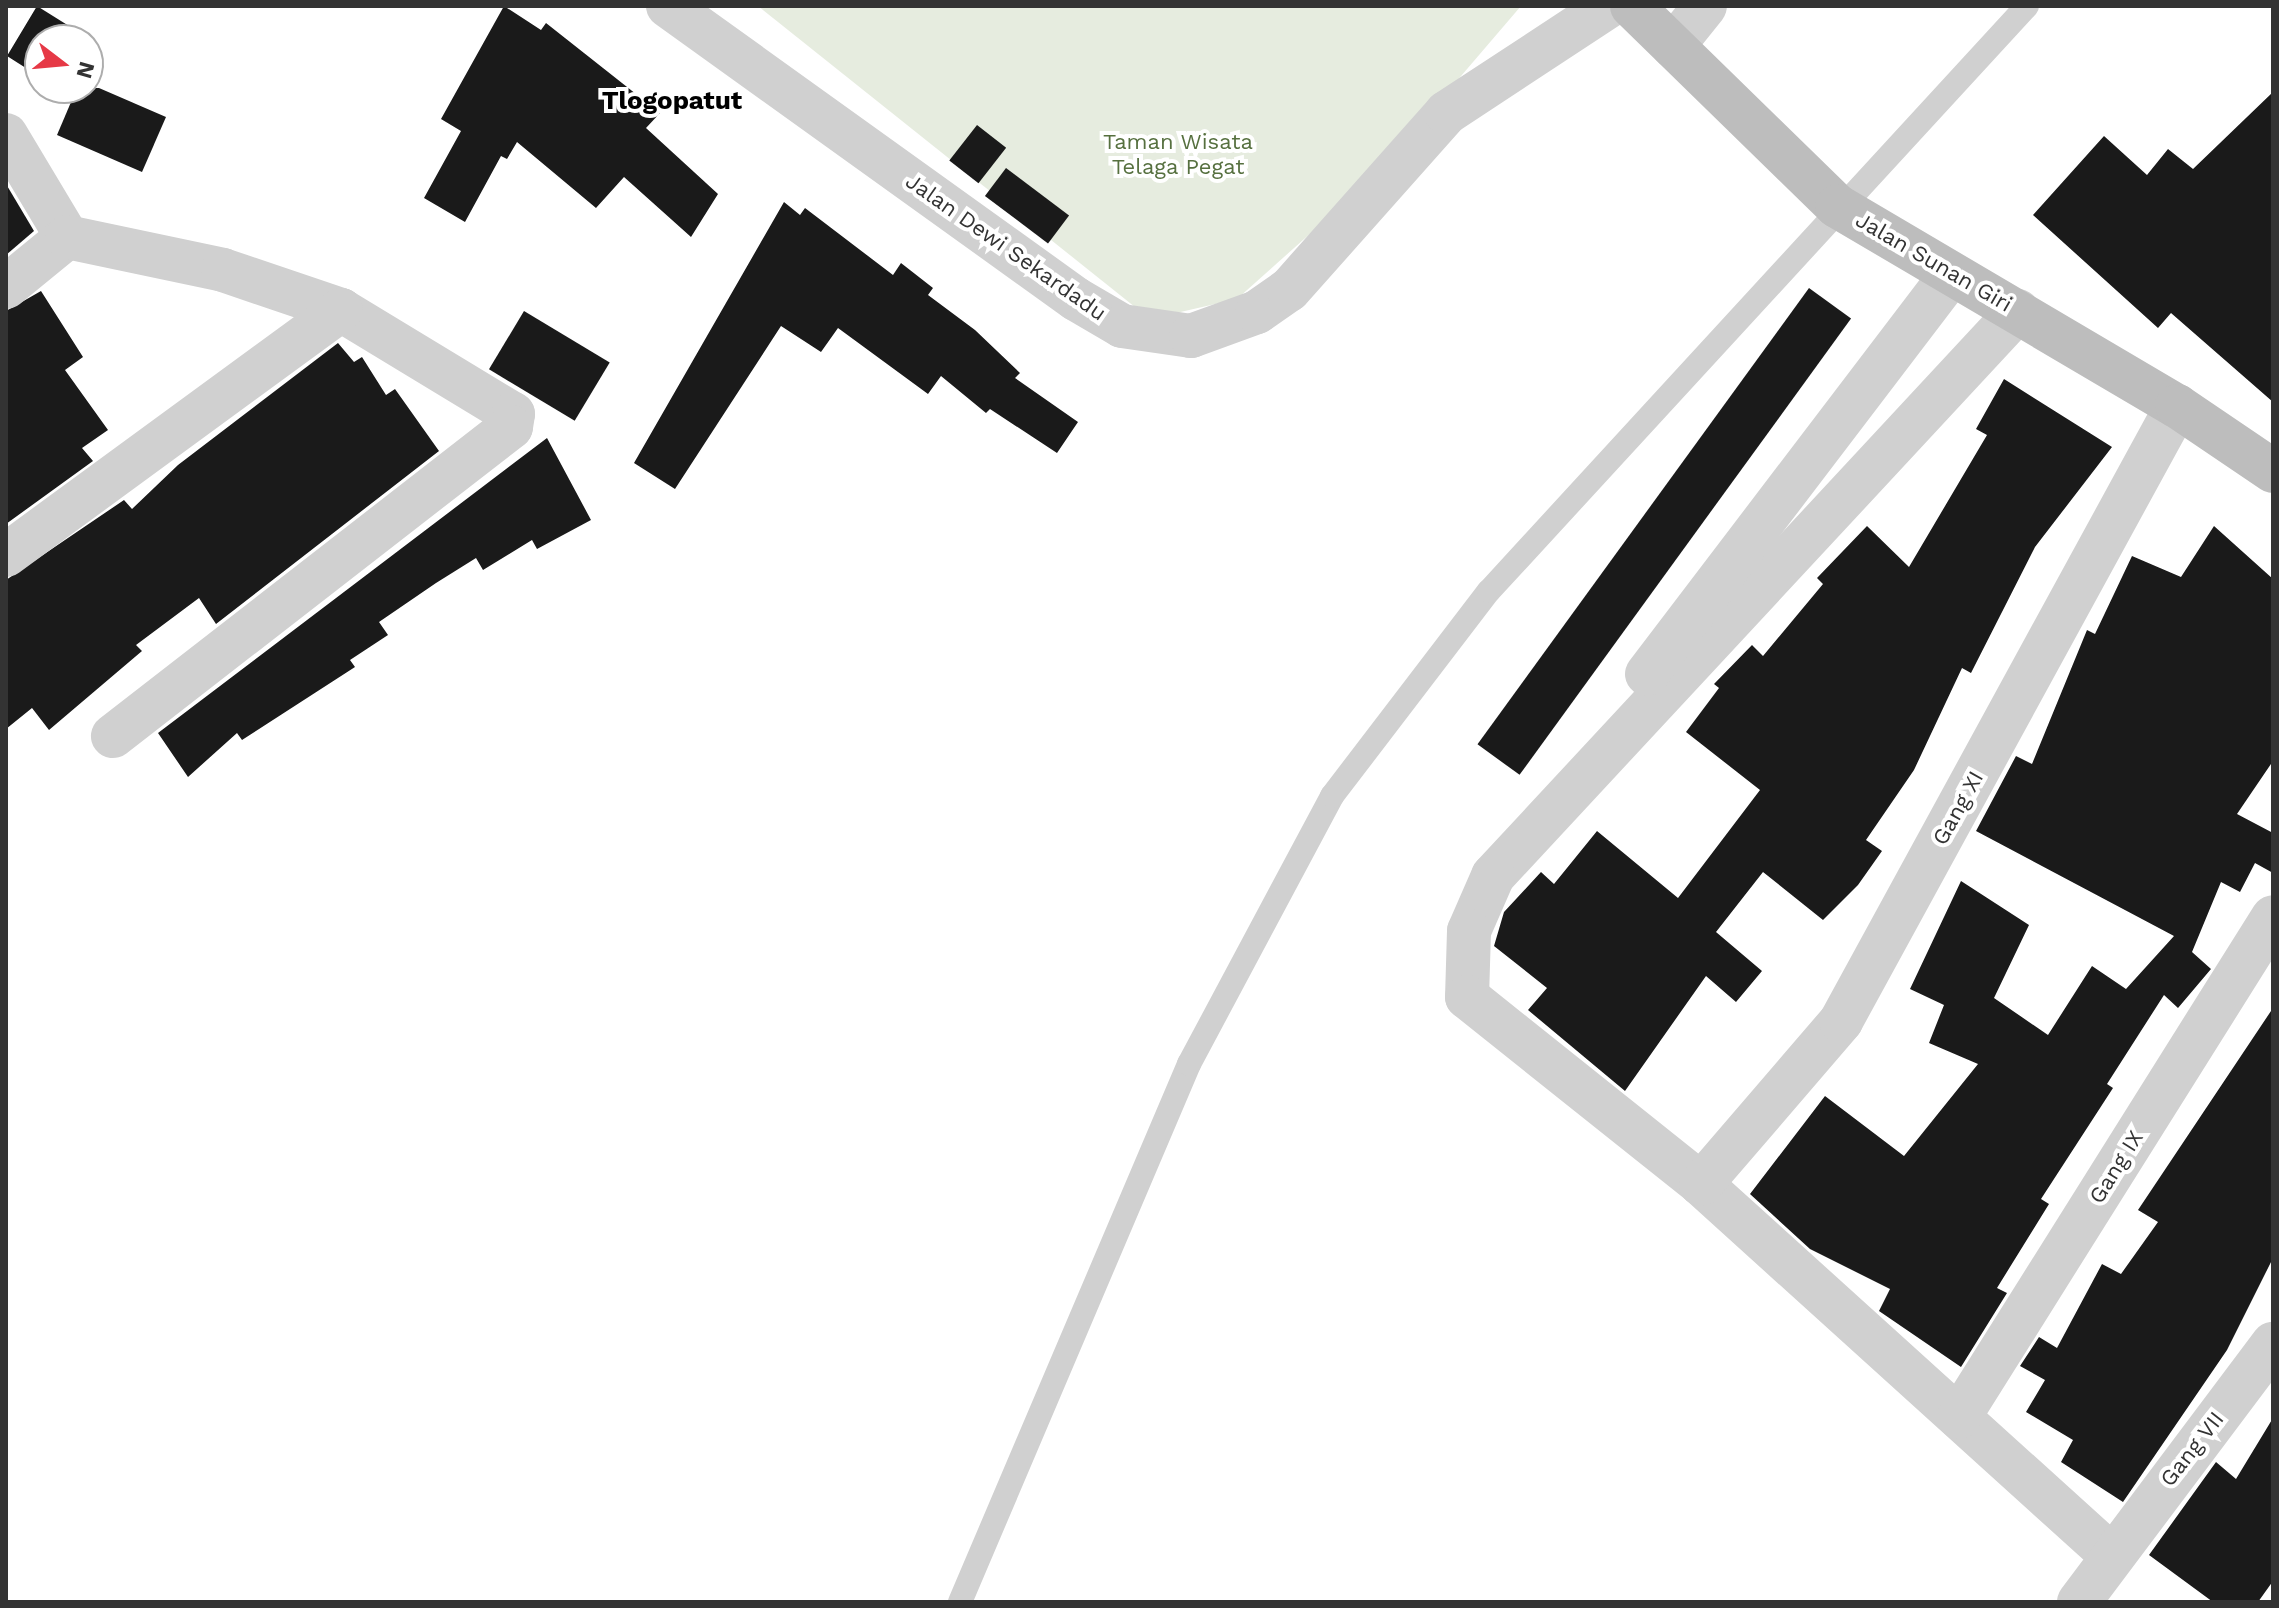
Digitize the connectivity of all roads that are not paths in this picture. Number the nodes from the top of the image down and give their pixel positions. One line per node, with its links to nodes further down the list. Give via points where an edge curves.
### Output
1 (668, 6): 2 (street, Jalan Dewi Sekardadu, via 1076,299 1122,326 1191,336 1257,312 1289,290 1446,113)
2 (1609, 6)
3 (1632, 6): 6 (main road, Jalan Sunan Giri)
4 (1705, 6): 6 (street)
5 (2027, 6): 8 (lane)
6 (1673, 46): 8 (main road, Jalan Sunan Giri)
7 (6, 135): 9 (street)
8 (1837, 206): 10 (main road, Jalan Sunan Giri); 24 (lane, via 1489,591 1332,796 1189,1064)
9 (67, 237): 11 (street); 12 (street, via 223,270)
10 (1951, 275): 13 (main road, Jalan Sunan Giri); 18 (street)
11 (6, 287)
12 (341, 310): 16 (street); 17 (street, via 505,405 511,427)
13 (2018, 311): 14 (main road, Jalan Sunan Giri); 18 (street)
14 (2177, 406): 15 (main road, Jalan Sunan Giri); 20 (street, Gang XI, via 1841,1021)
15 (2273, 471)
16 (6, 555)
17 (113, 736)
18 (1493, 876): 20 (street, via 1469,931 1467,997)
19 (2273, 917): 22 (street, Gang IX)
20 (1701, 1184): 22 (street)
21 (2273, 1344): 23 (street, Gang VII)
22 (1959, 1417): 23 (street)
23 (2111, 1555): 25 (street, Gang VII)
24 (960, 1602)
25 (2079, 1602)

